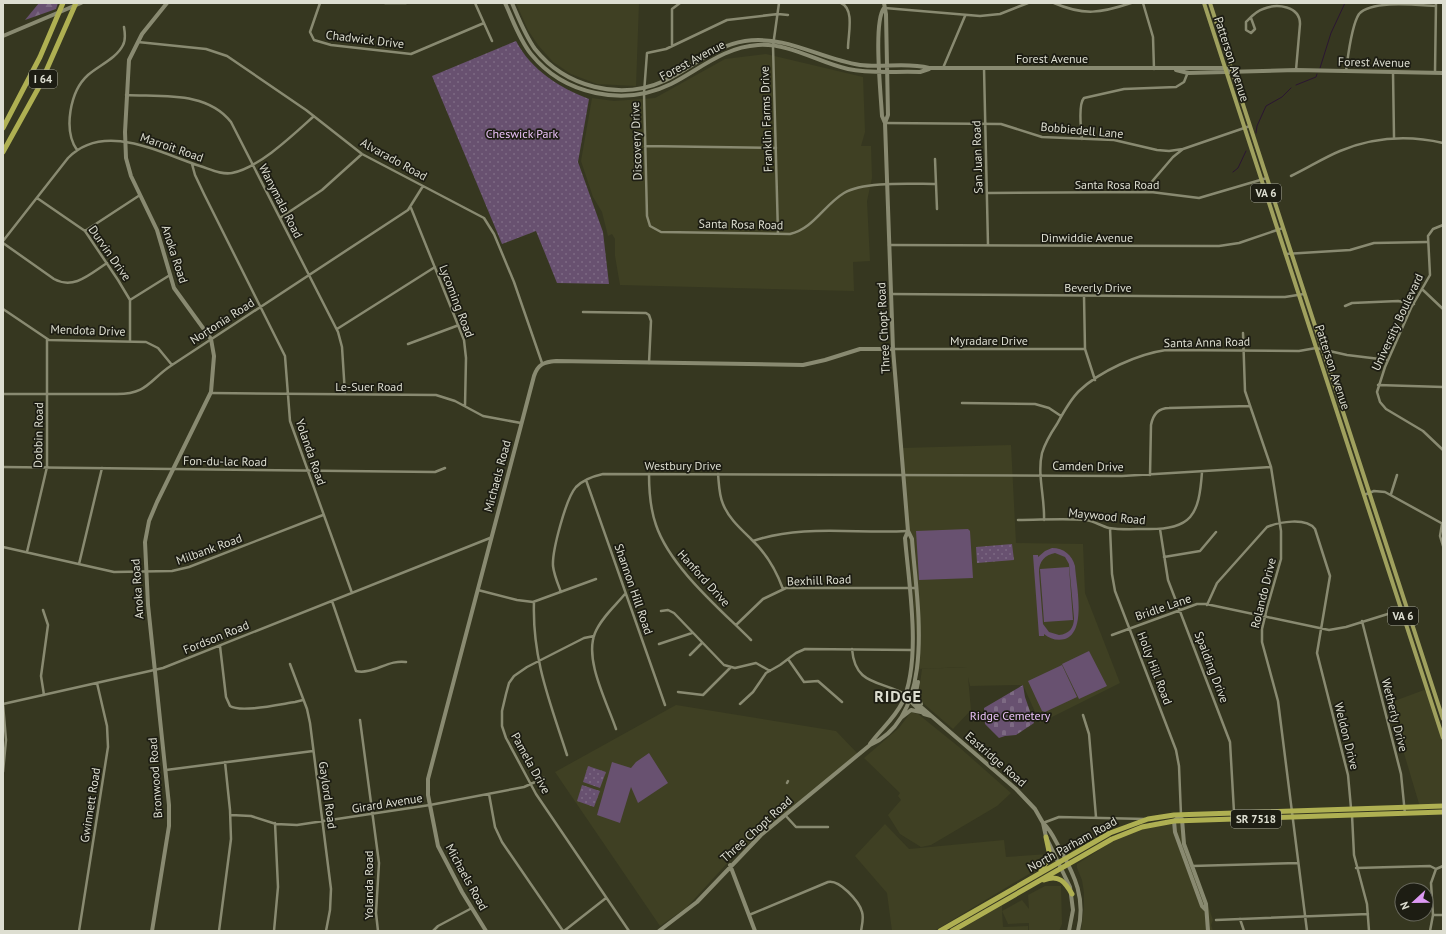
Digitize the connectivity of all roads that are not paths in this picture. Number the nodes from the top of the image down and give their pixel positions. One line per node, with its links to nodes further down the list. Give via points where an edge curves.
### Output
1 (63, 3): 62 (highway, I 64, via 37,63)
2 (76, 3): 72 (highway, I 64, via 39,87)
3 (81, 3): 29 (main road)
4 (167, 3): 32 (main road, Anoka Road)
5 (320, 3): 27 (street, Chadwick Drive, via 311,27 311,37 317,42 391,53 411,54)
6 (385, 3): 7 (street)
7 (406, 3)
8 (475, 3): 27 (street)
9 (505, 3): 56 (main road, Forest Avenue, via 527,48 542,65 561,80 589,92 614,95)
10 (512, 3): 55 (main road, Forest Avenue, via 534,48 562,74 582,84 603,89)
11 (680, 3): 33 (street, via 672,9)
12 (779, 3): 23 (street, Franklin Farms Drive)
13 (841, 3): 35 (street, via 849,12)
14 (884, 3): 22 (main road, Three Chopt Road)
15 (1028, 3): 25 (street, via 994,15)
16 (1054, 3): 17 (street, via 1075,11 1092,12)
17 (1131, 3)
18 (1143, 3): 43 (street, via 1153,37)
19 (1204, 3): 42 (main road, Patterson Avenue / VA 6)
20 (1210, 3): 48 (main road, Patterson Avenue / VA 6)
21 (1436, 4): 49 (street, via 1371,5 1364,10 1355,25); 51 (street)
22 (884, 8): 25 (street); 36 (main road, Three Chopt Road); 37 (main road, Three Chopt Road, via 880,13 879,25)
23 (778, 14): 24 (street); 30 (street, Franklin Farms Drive); 33 (street, via 727,20)
24 (788, 15)
25 (965, 16): 39 (street)
26 (1251, 18): 26 (street, via 1245,25 1246,30 1251,33 1255,29); 45 (street, via 1258,11 1270,7 1288,8 1296,12 1300,24)
27 (484, 23): 31 (street)
28 (124, 27): 71 (street, via 125,42 121,49 88,75 78,87 70,124 72,141)
29 (3, 36)
30 (773, 40): 34 (street, Franklin Farms Drive); 37 (main road, Forest Avenue, via 798,45 846,62); 55 (main road, Forest Avenue, via 754,40 726,46 673,76)
31 (492, 41)
32 (137, 42): 57 (main road, Anoka Road, via 129,60); 58 (street, Alvarado Road, via 189,46 221,53 247,68)
33 (672, 46): 55 (street, Discovery Drive, via 647,53)
34 (773, 46): 46 (main road, Forest Avenue, via 798,51 848,69); 56 (main road, Forest Avenue, via 753,45 730,51 713,58 671,84); 69 (street, Franklin Farms Drive)
35 (848, 48)
36 (886, 65): 37 (main road, Forest Avenue); 38 (main road, Forest Avenue); 47 (main road, Three Chopt Road)
37 (880, 66): 46 (main road, Three Chopt Road)
38 (929, 68): 39 (main road, Forest Avenue); 47 (main road, Forest Avenue, via 920,72)
39 (943, 68): 40 (main road, Forest Avenue)
40 (984, 68): 43 (main road, Forest Avenue); 60 (street, San Juan Road)
41 (1189, 68): 42 (main road, Forest Avenue); 44 (main road, Forest Avenue); 52 (street)
42 (1225, 68): 48 (main road, Forest Avenue); 53 (main road, Patterson Avenue / VA 6)
43 (1154, 69): 44 (main road, Forest Avenue)
44 (1174, 69): 52 (main road, Forest Avenue)
45 (1296, 70): 48 (main road, Forest Avenue); 49 (main road, Forest Avenue)
46 (880, 71): 47 (main road, Forest Avenue); 59 (main road, Three Chopt Road, via 882,116)
47 (886, 71): 59 (main road, Three Chopt Road, via 888,115)
48 (1232, 71): 53 (main road, Forest Avenue); 61 (main road, Patterson Avenue / VA 6)
49 (1346, 71): 50 (main road, Forest Avenue)
50 (1393, 72): 51 (main road, Forest Avenue); 64 (street)
51 (1435, 72): 54 (main road, Forest Avenue)
52 (1188, 73): 53 (main road, Forest Avenue); 65 (street, via 1184,82 1176,87 1124,89 1082,99)
53 (1226, 73): 63 (main road, Patterson Avenue / VA 6)
54 (1443, 73)
55 (644, 88): 56 (street, Discovery Drive)
56 (644, 93): 68 (street, Discovery Drive)
57 (126, 95): 66 (main road, Anoka Road); 76 (street, Wanymala Road, via 196,100 216,107 231,122)
58 (314, 116): 73 (street, Alvarado Road); 76 (street, Marroit Road, via 279,146)
59 (885, 123): 60 (street, Bobbiedell Lane); 81 (main road, Three Chopt Road)
60 (985, 124): 65 (street, Bobbiedell Lane, via 1010,126 1042,137); 84 (street, San Juan Road)
61 (1250, 126): 63 (street); 78 (main road, Patterson Avenue / VA 6)
62 (3, 128)
63 (1244, 128): 70 (street); 79 (main road, Patterson Avenue / VA 6)
64 (1394, 137): 67 (street); 77 (street, via 1347,148)
65 (1082, 139): 70 (street, Bobbiedell Lane, via 1114,140 1169,151)
66 (125, 142): 71 (street, Marroit Road, via 98,142); 75 (street, Marroit Road); 85 (main road, Anoka Road, via 129,172)
67 (1443, 143)
68 (645, 146): 69 (street); 91 (street, Discovery Drive, via 647,216)
69 (776, 148): 95 (street, Franklin Farms Drive)
70 (1183, 149): 83 (street)
71 (77, 150): 86 (street, Marroit Road)
72 (3, 152)
73 (362, 154): 82 (street, Alvarado Road); 89 (street, via 322,190)
74 (935, 159): 80 (street)
75 (192, 164): 76 (street, Marroit Road, via 229,174); 114 (street, Yolanda Road, via 201,188)
76 (252, 164): 89 (street, Wanymala Road)
77 (1291, 176)
78 (1267, 178): 79 (street, Santa Rosa Road); 92 (main road, Patterson Avenue / VA 6)
79 (1261, 180): 83 (street, Santa Rosa Road, via 1204,198); 93 (main road, Patterson Avenue / VA 6)
80 (936, 184): 81 (street, Santa Rosa Road); 88 (street)
81 (887, 185): 95 (street, Santa Rosa Road, via 860,186 848,191 804,229 790,234); 98 (main road, Three Chopt Road)
82 (423, 186): 87 (street, Nortonia Road); 131 (street, Alvarado Road, via 479,214 491,226 514,282)
83 (1143, 192): 84 (street, Santa Rosa Road)
84 (988, 193): 99 (street, San Juan Road)
85 (140, 195): 94 (street); 104 (main road, Anoka Road, via 157,230)
86 (37, 198): 94 (street, Durvin Drive); 96 (street, Marroit Road)
87 (410, 207): 103 (street, Lycoming Road); 105 (street, Nortonia Road)
88 (937, 209)
89 (280, 218): 105 (street, Wanymala Road)
90 (1443, 225): 97 (street, via 1430,231)
91 (652, 228): 95 (street, Santa Rosa Road, via 662,232)
92 (1283, 228): 93 (street, Dinwiddie Avenue); 100 (main road, Patterson Avenue / VA 6)
93 (1278, 230): 99 (street, Dinwiddie Avenue, via 1239,243 1219,246); 101 (main road, Patterson Avenue / VA 6)
94 (85, 231): 102 (street, Durvin Drive)
95 (778, 234)
96 (3, 242): 102 (street, via 54,279 66,284 77,282)
97 (1427, 242): 100 (street, via 1383,242 1350,250); 106 (street, University Boulevard, via 1430,270)
98 (889, 244): 99 (street, Dinwiddie Avenue); 107 (main road, Three Chopt Road)
99 (988, 245)
100 (1291, 253): 101 (street); 108 (main road, Patterson Avenue / VA 6)
101 (1285, 254): 110 (main road, Patterson Avenue / VA 6)
102 (107, 263): 111 (street, Durvin Drive)
103 (435, 267): 118 (street, Lycoming Road); 119 (street)
104 (170, 275): 111 (street); 122 (main road, Anoka Road, via 181,299)
105 (309, 275): 114 (street, Nortonia Road); 119 (street, Wanymala Road)
106 (1422, 290): 112 (street, University Boulevard); 116 (street)
107 (891, 294): 109 (street, Beverly Drive); 126 (main road, Three Chopt Road)
108 (1304, 294): 110 (street, Beverly Drive); 129 (main road, Patterson Avenue / VA 6)
109 (1084, 296): 110 (street, Beverly Drive); 127 (street)
110 (1299, 296): 125 (main road, Patterson Avenue / VA 6)
111 (130, 300): 123 (street)
112 (1414, 304): 113 (street, via 1398,301 1352,303); 130 (street, University Boulevard)
113 (1345, 306)
114 (261, 307): 122 (street, Nortonia Road); 140 (street, Yolanda Road, via 285,356)
115 (3, 309): 121 (street, Mendota Drive)
116 (1443, 309)
117 (583, 312): 132 (street, via 646,314 651,318)
118 (459, 325): 124 (street); 143 (street, Lycoming Road, via 466,349)
119 (337, 330): 141 (street, Wanymala Road, via 342,347)
120 (1243, 333): 128 (street, Rolando Drive)
121 (47, 339): 123 (street, Mendota Drive); 139 (street, Dobbin Road)
122 (212, 339): 133 (street, Nortonia Road); 137 (main road, Anoka Road, via 214,356)
123 (130, 340): 133 (street, Mendota Drive, via 153,345)
124 (408, 344)
125 (1316, 348): 128 (street, Santa Anna Road, via 1299,351); 129 (street); 164 (main road, Patterson Avenue / VA 6)
126 (893, 349): 127 (street, Myradare Drive); 132 (main road, via 860,349 803,365); 158 (main road, Three Chopt Road)
127 (1085, 349): 134 (street)
128 (1244, 350): 134 (street, Santa Anna Road, via 1156,352 1129,361); 144 (street, Rolando Drive, via 1244,383)
129 (1322, 350): 130 (street); 163 (main road, Patterson Avenue / VA 6)
130 (1388, 360): 135 (street, University Boulevard)
131 (542, 363): 132 (main road); 146 (main road, Michaels Road, via 534,376)
132 (649, 363)
133 (172, 365): 139 (street, Nortonia Road, via 146,388 133,393)
134 (1095, 380): 145 (street, Santa Anna Road, via 1080,391)
135 (1378, 385): 136 (street); 147 (street, University Boulevard, via 1377,394 1382,404 1423,431)
136 (1443, 387)
137 (211, 392): 140 (street, Le-Suer Road); 153 (main road, Anoka Road)
138 (3, 394): 139 (street, Nortonia Road)
139 (48, 394): 149 (street, Dobbin Road)
140 (288, 394): 141 (street, Le-Suer Road); 154 (street, Yolanda Road, via 290,421)
141 (345, 394): 143 (street, Le-Suer Road, via 436,395)
142 (962, 403): 145 (street, via 1035,404 1049,408)
143 (465, 406): 146 (street, Le-Suer Road, via 483,416)
144 (1250, 406): 150 (street, Rolando Drive); 160 (street, via 1159,410 1151,425)
145 (1061, 416): 159 (street, Santa Anna Road, via 1044,447)
146 (521, 423): 175 (main road, Michaels Road)
147 (1443, 450)
148 (3, 467): 149 (street, Fon-du-lac Road)
149 (47, 467): 151 (street, Fon-du-lac Road); 179 (street, Dobbin Road)
150 (1271, 467): 155 (street, Camden Drive); 169 (street, Rolando Drive)
151 (102, 468): 153 (street, Fon-du-lac Road); 181 (street)
152 (445, 468): 154 (street, Fon-du-lac Road, via 435,472)
153 (173, 469): 154 (street, Fon-du-lac Road); 182 (main road, Anoka Road, via 149,521 145,542)
154 (307, 471): 166 (street, Yolanda Road)
155 (1202, 472): 160 (street, Camden Drive); 172 (street, Maywood Road, via 1199,498 1192,516 1180,526)
156 (649, 474): 157 (street, Westbury Drive); 162 (street, Westbury Drive, via 603,474); 201 (street, Hanford Drive, via 652,512 658,533 667,550 679,566)
157 (718, 474): 158 (street, Westbury Drive); 176 (street, via 720,496 725,509)
158 (904, 475): 159 (street, Camden Drive); 173 (main road, Three Chopt Road)
159 (1041, 475): 160 (street, Camden Drive); 168 (street, Santa Anna Road)
160 (1150, 475)
161 (1397, 475): 165 (street)
162 (586, 480): 188 (street, Westbury Drive, via 576,487 569,498 554,553 554,572); 190 (street, Shannon Hill Road)
163 (1369, 493): 164 (street); 165 (street, via 1378,491); 194 (main road, Patterson Avenue / VA 6)
164 (1364, 494): 197 (main road, Patterson Avenue / VA 6)
165 (1391, 494): 170 (street)
166 (323, 515): 182 (street, Milbank Road, via 189,567 172,571); 189 (street, Yolanda Road)
167 (1018, 520): 168 (street, Maywood Road)
168 (1044, 520): 171 (street, Maywood Road, via 1087,520)
169 (1279, 524): 193 (street, via 1267,527 1217,583); 199 (street, Rolando Drive, via 1281,559); 203 (street, Weldon Drive, via 1310,523 1317,533 1330,580)
170 (1443, 524): 178 (street, via 1440,536)
171 (1110, 528): 172 (street, Maywood Road); 202 (street, Holly Hill Road, via 1113,581)
172 (1160, 529): 180 (street, Spalding Drive)
173 (908, 531): 176 (street, via 790,532); 184 (main road, Three Chopt Road, via 905,538); 185 (main road, Three Chopt Road, via 912,539)
174 (1216, 532): 180 (street, via 1200,551)
175 (490, 538): 187 (main road, Michaels Road); 189 (street, Fordson Road)
176 (753, 541): 186 (street, via 775,570)
177 (3, 546): 179 (street, Milbank Road)
178 (1443, 546)
179 (27, 552): 181 (street, Milbank Road)
180 (1164, 557): 195 (street, Spalding Drive, via 1168,580)
181 (79, 564): 182 (street, Milbank Road, via 114,572)
182 (146, 570): 219 (main road, Anoka Road)
183 (596, 579): 188 (street)
184 (909, 588): 185 (street, Bexhill Road); 186 (street, Bexhill Road); 212 (main road, Three Chopt Road)
185 (915, 588): 221 (main road, Three Chopt Road, via 919,646)
186 (783, 589): 201 (street, Bexhill Road, via 763,599)
187 (477, 590): 192 (street); 248 (main road, Michaels Road, via 430,768)
188 (561, 592): 192 (street)
189 (352, 593): 191 (street, Fordson Road)
190 (626, 594): 206 (street, via 604,619); 231 (street, Shannon Hill Road)
191 (332, 601): 210 (street, Fordson Road); 216 (street, via 356,671 362,672 397,660)
192 (534, 602): 215 (street, via 534,634)
193 (1207, 605): 195 (street, Bridle Lane, via 1196,604); 199 (street, Bridle Lane)
194 (1407, 608): 197 (street, Bridle Lane); 235 (main road, Patterson Avenue / VA 6)
195 (1180, 609): 202 (street, Bridle Lane); 254 (street, Spalding Drive, via 1230,742)
196 (43, 610): 225 (street, via 48,625 41,676)
197 (1402, 610): 200 (street, Bridle Lane); 238 (main road, Patterson Avenue / VA 6)
198 (661, 611): 204 (street, via 671,611)
199 (1265, 618): 203 (street, Bridle Lane); 252 (street, Rolando Drive, via 1262,642 1278,701)
200 (1362, 621): 203 (street, Bridle Lane, via 1337,629); 250 (street, Wetherly Drive, via 1401,774)
201 (736, 625): 207 (street, Hanford Drive)
202 (1130, 628): 205 (street, Bridle Lane); 259 (street, Holly Hill Road, via 1176,750)
203 (1320, 628): 251 (street, Weldon Drive, via 1317,653 1348,775)
204 (692, 632): 208 (street); 209 (street)
205 (1112, 635)
206 (594, 636): 215 (street, Pamela Drive, via 584,638); 237 (street, via 592,662)
207 (751, 640)
208 (702, 643): 213 (street); 218 (street, via 720,662)
209 (660, 644)
210 (220, 646): 219 (street, Fordson Road); 227 (street, via 226,697 230,706 245,708)
211 (852, 649): 212 (street); 214 (street, via 805,649); 224 (street, via 854,664 861,675)
212 (913, 650): 224 (main road, Three Chopt Road)
213 (690, 655)
214 (788, 659): 220 (street); 228 (street, via 804,682 818,681)
215 (538, 661): 241 (street, via 543,685); 246 (street, Pamela Drive, via 511,679 502,711 504,733)
216 (406, 662)
217 (290, 664): 227 (street, Gaylord Road)
218 (731, 668): 220 (street, via 756,663); 223 (street, via 703,695)
219 (155, 670): 222 (street, Fordson Road); 243 (main road, Bronwood Road)
220 (770, 671): 230 (street)
221 (917, 673): 226 (main road, Three Chopt Road); 232 (main road, via 917,695)
222 (97, 683): 225 (street, Fordson Road); 295 (street, Gwinnett Road, via 107,726 108,748)
223 (678, 692)
224 (906, 694): 226 (main road, Eastridge Road); 239 (main road, Three Chopt Road, via 895,715)
225 (44, 695): 229 (street, Fordson Road)
226 (910, 699): 232 (main road, Eastridge Road); 234 (main road, Three Chopt Road)
227 (303, 700): 240 (street, Gaylord Road, via 309,717)
228 (842, 702)
229 (3, 703): 244 (street, Fordson Road, via 6,740)
230 (740, 704)
231 (664, 705)
232 (924, 711): 234 (main road, via 911,710); 268 (main road, Eastridge Road, via 1021,794)
233 (1083, 715): 261 (street, via 1090,734)
234 (900, 718): 239 (main road, Three Chopt Road, via 886,736)
235 (1443, 719)
236 (360, 720): 257 (street, Yolanda Road)
237 (616, 729)
238 (1443, 738)
239 (870, 745): 258 (main road, Three Chopt Road)
240 (313, 751): 242 (street); 265 (street, Gaylord Road)
241 (568, 755)
242 (225, 762): 243 (street); 256 (street)
243 (166, 770): 296 (main road, Bronwood Road, via 169,826)
244 (3, 772)
245 (544, 778): 246 (street, Girard Avenue)
246 (530, 784): 247 (street, Girard Avenue); 285 (street, Pamela Drive)
247 (488, 794): 248 (street, Girard Avenue); 303 (street, via 495,827 502,842)
248 (430, 805): 257 (street, Girard Avenue); 286 (main road, Michaels Road, via 441,854)
249 (1443, 806): 250 (highway, North Parham Road / SR 7518)
250 (1405, 807): 251 (highway, North Parham Road / SR 7518); 255 (street, Wetherly Drive)
251 (1351, 809): 252 (highway, North Parham Road / SR 7518); 260 (street, Weldon Drive)
252 (1291, 812): 254 (highway, North Parham Road / SR 7518); 262 (street, Rolando Drive)
253 (1443, 812): 255 (highway, North Parham Road / SR 7518)
254 (1234, 813): 259 (highway, North Parham Road / SR 7518)
255 (1405, 814): 260 (highway, North Parham Road / SR 7518)
256 (230, 815): 267 (street, Girard Avenue, via 251,816); 297 (street, via 230,853)
257 (373, 815): 265 (street, Girard Avenue); 300 (street, Yolanda Road, via 379,872 376,913)
258 (785, 815): 269 (street, via 796,827); 275 (main road, Three Chopt Road)
259 (1181, 815): 263 (highway, North Parham Road / SR 7518); 264 (main road, Holly Hill Road); 266 (main road)
260 (1352, 815): 262 (highway, North Parham Road / SR 7518); 279 (street, Weldon Drive)
261 (1096, 817): 263 (street); 268 (street, via 1059,817)
262 (1292, 818): 264 (highway, North Parham Road / SR 7518); 273 (street, Rolando Drive)
263 (1148, 819): 271 (highway, North Parham Road / SR 7518, via 1122,827)
264 (1182, 821): 266 (highway, North Parham Road / SR 7518); 276 (main road, Holly Hill Road, via 1183,839)
265 (323, 822): 267 (street, Girard Avenue, via 291,826); 299 (street, Gaylord Road, via 331,889)
266 (1174, 822): 274 (highway, North Parham Road / SR 7518, via 1157,823 1130,830); 287 (main road, via 1176,836 1202,906)
267 (275, 823): 298 (street, via 278,887)
268 (1042, 823): 270 (main road, Eastridge Road); 271 (main road, Eastridge Road, via 1048,827)
269 (828, 827)
270 (1046, 837): 272 (main road, Eastridge Road); 281 (highway, via 1050,856)
271 (1065, 858): 272 (highway, North Parham Road / SR 7518); 274 (main road, Eastridge Road)
272 (1059, 862): 278 (main road, Eastridge Road); 281 (highway, North Parham Road / SR 7518)
273 (1298, 863): 276 (street); 290 (street, Rolando Drive)
274 (1068, 864): 278 (highway, North Parham Road / SR 7518); 311 (main road, Eastridge Road, via 1081,901)
275 (730, 865): 289 (main road); 305 (main road, Three Chopt Road, via 697,902)
276 (1192, 866): 287 (main road, Holly Hill Road)
277 (1443, 866): 280 (street)
278 (1062, 867): 283 (highway, North Parham Road / SR 7518); 284 (main road, Eastridge Road)
279 (1356, 868): 280 (street, via 1430,866); 288 (street, Weldon Drive)
280 (1436, 869): 282 (street)
281 (1039, 873): 293 (highway, North Parham Road / SR 7518)
282 (1433, 882)
283 (1032, 885): 284 (highway, via 1058,878 1065,882); 294 (highway, North Parham Road / SR 7518)
284 (1072, 894): 310 (main road, Eastridge Road, via 1073,910)
285 (606, 898): 303 (street); 304 (street, Pamela Drive)
286 (472, 908): 301 (street); 302 (main road, Michaels Road)
287 (1206, 910): 312 (main road)
288 (1368, 914): 290 (street); 315 (street, Weldon Drive)
289 (749, 915): 306 (main road); 307 (street, via 834,881 840,884 861,909)
290 (1305, 917): 291 (street); 314 (street, Rolando Drive)
291 (1240, 919): 292 (street); 313 (street)
292 (1216, 920)
293 (956, 922): 294 (street); 308 (highway, North Parham Road / SR 7518)
294 (960, 929): 309 (highway, North Parham Road / SR 7518)
295 (80, 931)
296 (152, 931)
297 (219, 931)
298 (274, 931)
299 (326, 931)
300 (378, 931)
301 (433, 931)
302 (486, 931)
303 (564, 931)
304 (629, 931)
305 (659, 931)
306 (755, 931)
307 (861, 931)
308 (940, 931)
309 (952, 931)
310 (1069, 931)
311 (1078, 931)
312 (1208, 931)
313 (1244, 931)
314 (1307, 931)
315 (1369, 931)

